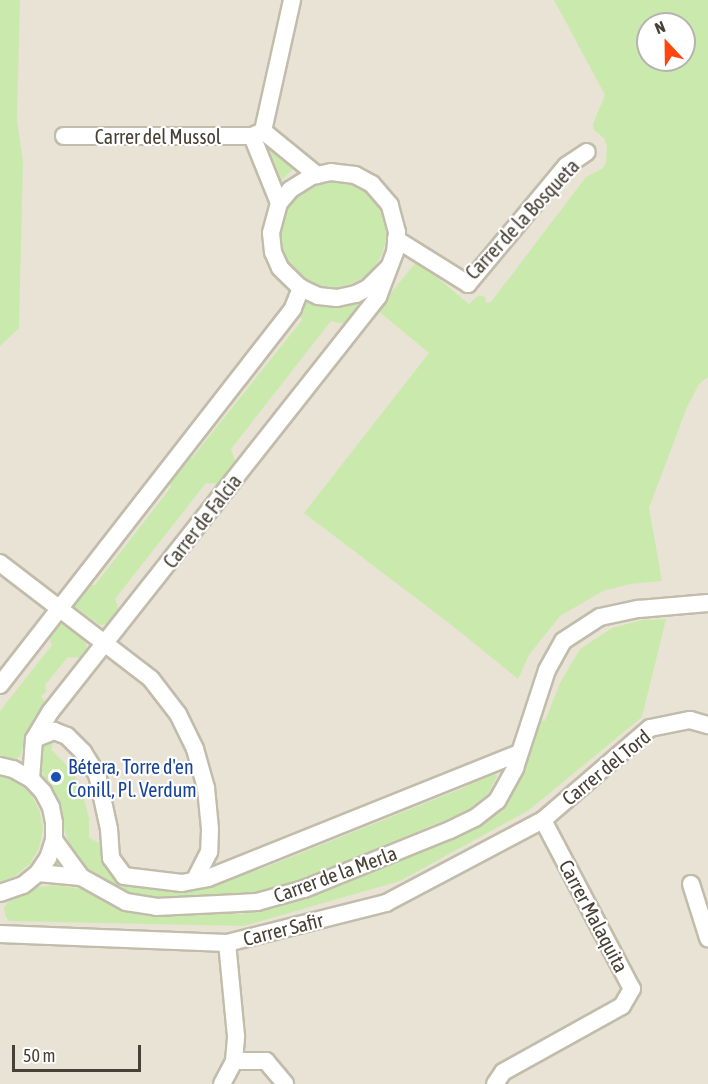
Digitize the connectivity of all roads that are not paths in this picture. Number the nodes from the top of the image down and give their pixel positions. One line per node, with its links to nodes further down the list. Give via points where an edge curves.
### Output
1 (292, 0): 2 (street)
2 (257, 133): 3 (street, Carrer del Mussol); 5 (street); 6 (street)
3 (64, 136)
4 (587, 152): 7 (street, Carrer de la Bosqueta, via 566,166 468,284)
5 (316, 175): 6 (street, via 290,190); 7 (street, via 355,175 372,184 390,206)
6 (279, 203): 9 (street, via 271,233 273,252 280,268)
7 (396, 239): 8 (street)
8 (388, 268): 9 (street, via 356,294 318,296); 13 (street, Carrer de Falcia, via 378,297)
9 (301, 288): 12 (street, via 293,308)
10 (0, 563): 12 (street)
11 (708, 603): 17 (street, Carrer de la Merla, via 600,617 563,641 547,670)
12 (58, 608): 13 (street); 14 (street)
13 (105, 643): 16 (street, Carrer de Falcia); 24 (street, via 151,679 178,714 195,749 206,788 210,830 209,852)
14 (0, 685)
15 (708, 725): 20 (street, Carrer del Tord, via 690,720 650,728)
16 (34, 739): 19 (street, Carrer de Falcia); 24 (street, via 54,731 67,736 83,752 97,774 111,858 124,876 182,883)
17 (519, 753): 23 (street, Carrer de la Merla, via 497,801 475,818 303,889 256,902 156,908 126,902); 24 (street)
18 (0, 766): 19 (street)
19 (31, 779): 21 (street, via 51,807)
20 (543, 820): 29 (street, Carrer Safir, via 386,903); 33 (street, Carrer Malaquita, via 632,989 622,1006 503,1072)
21 (54, 840): 22 (street); 23 (street, Carrer de la Merla)
22 (38, 873): 23 (street, Carrer de la Merla); 26 (street, via 23,885)
23 (81, 877)
24 (195, 880)
25 (691, 884): 28 (street)
26 (0, 893)
27 (0, 934): 29 (street, Carrer Safir)
28 (708, 938)
29 (227, 943): 30 (street, via 236,1036)
30 (234, 1061): 31 (street); 32 (street, via 266,1061)
31 (222, 1084)
32 (285, 1084)
33 (495, 1084)

